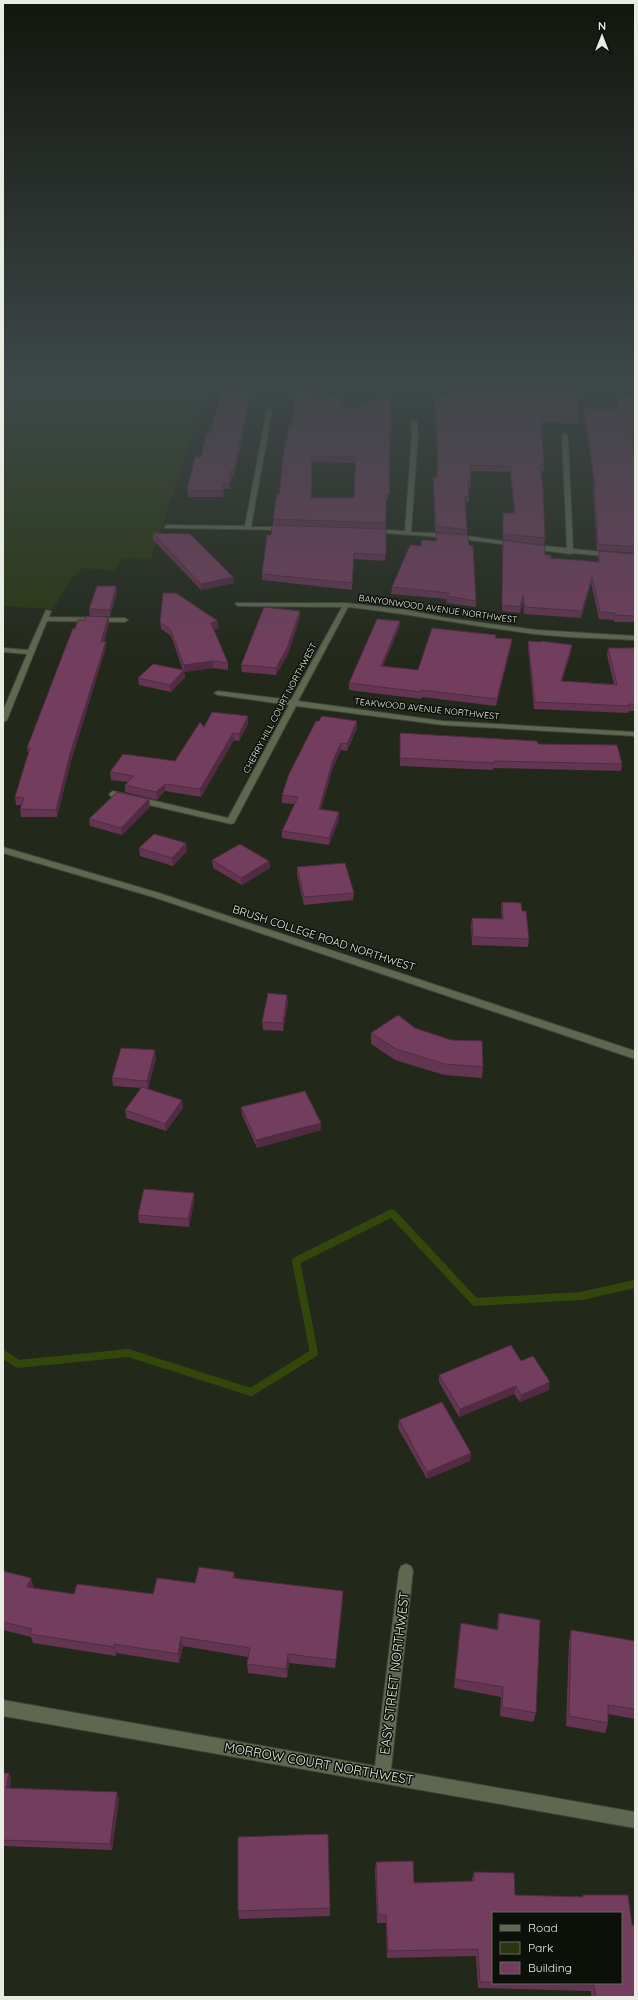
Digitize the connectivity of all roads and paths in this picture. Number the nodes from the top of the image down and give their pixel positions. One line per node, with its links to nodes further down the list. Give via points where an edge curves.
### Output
1 (257, 475): 5 (street)
2 (412, 475): 8 (street)
3 (567, 475): 9 (street)
4 (167, 528): 5 (street)
5 (248, 528): 6 (street)
6 (292, 529)
7 (361, 531): 8 (street)
8 (408, 532): 9 (street)
9 (570, 552): 10 (street)
10 (635, 557)
11 (238, 604): 12 (street, BANYONWOOD AVENUE NORTHWEST)
12 (346, 605): 14 (street, BANYONWOOD AVENUE NORTHWEST, via 537,632); 18 (street, CHERRY HILL COURT NORTHWEST)
13 (125, 620): 16 (street, via 46,615)
14 (635, 638)
15 (3, 650): 16 (street)
16 (31, 652): 19 (street)
17 (218, 693): 18 (street, TEAKWOOD AVENUE NORTHWEST)
18 (293, 704): 20 (street, TEAKWOOD AVENUE NORTHWEST, via 443,723); 21 (street, CHERRY HILL COURT NORTHWEST, via 231,821)
19 (3, 720)
20 (635, 734)
21 (113, 794)
22 (3, 850): 23 (street, BRUSH COLLEGE ROAD NORTHWEST, via 156,895)
23 (635, 1055)
24 (406, 1571): 26 (street, EASY STREET NORTHWEST)
25 (3, 1708): 26 (street, MORROW COURT NORTHWEST)
26 (382, 1774): 27 (street, MORROW COURT NORTHWEST)
27 (635, 1820)

